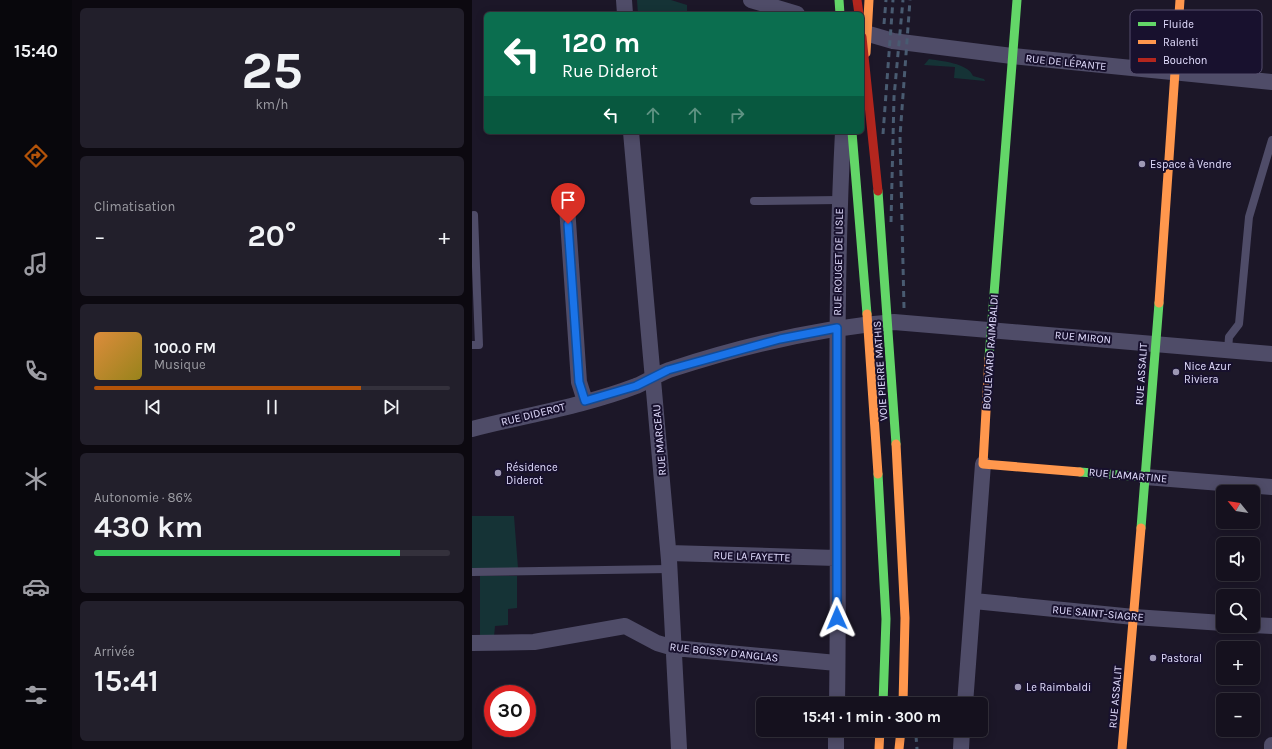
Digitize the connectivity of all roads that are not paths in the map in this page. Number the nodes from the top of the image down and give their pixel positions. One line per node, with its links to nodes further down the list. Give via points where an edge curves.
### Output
1 (624, 0): 10 (street)
2 (751, 0): 11 (street)
3 (840, 0): 12 (main road); 13 (street)
4 (846, 0): 14 (street)
5 (857, 0): 15 (main road)
6 (869, 0): 19 (main road, bridge)
7 (1017, 0): 18 (main road, BOULEVARD RAIMBALDI)
8 (1180, 0): 9 (main road, RUE ASSALIT)
9 (1179, 10)
10 (625, 12)
11 (790, 12)
12 (840, 12)
13 (844, 12)
14 (845, 12)
15 (859, 12)
16 (864, 33): 18 (street, RUE DE LÉPANTE, via 893,41)
17 (864, 54): 19 (main road, VOIE PIERRE MATHIS, bridge)
18 (1012, 56): 20 (street, RUE DE LÉPANTE); 34 (main road, BOULEVARD RAIMBALDI)
19 (865, 62): 59 (main road, VOIE PIERRE MATHIS, bridge, via 893,369 905,620)
20 (1130, 68)
21 (1174, 74): 35 (main road, RUE ASSALIT)
22 (1194, 74): 23 (street, RUE DE LÉPANTE)
23 (1272, 82)
24 (631, 134): 39 (street, RUE MARCEAU)
25 (843, 134): 29 (street, RUE ROUGET DE LISLE)
26 (852, 134): 58 (main road, VOIE PIERRE MATHIS, bridge, via 872,372 886,619)
27 (1272, 140): 37 (lane, via 1249,217 1239,324 1229,337)
28 (566, 192): 40 (street, via 579,382)
29 (839, 200): 30 (lane); 33 (street, RUE ROUGET DE LISLE)
30 (754, 201)
31 (474, 215): 36 (lane, via 479,344)
32 (894, 322): 33 (street, RUE DIDEROT); 34 (street, RUE MIRON)
33 (837, 328): 39 (street, RUE DIDEROT, via 780,339 668,370); 46 (street, RUE ROUGET DE LISLE)
34 (991, 329): 35 (street, RUE MIRON); 42 (main road, BOULEVARD RAIMBALDI)
35 (1156, 344): 37 (street, RUE MIRON); 43 (main road, RUE ASSALIT)
36 (472, 345)
37 (1228, 350): 38 (street, RUE MIRON)
38 (1272, 354)
39 (653, 377): 40 (street, RUE DIDEROT, via 636,386); 45 (street, RUE MARCEAU)
40 (585, 401): 41 (street, RUE DIDEROT)
41 (472, 429)
42 (983, 464): 43 (main road, RUE LAMARTINE); 49 (street, BOULEVARD RAIMBALDI)
43 (1145, 477): 44 (street, RUE LAMARTINE); 50 (main road, RUE ASSALIT)
44 (1272, 487)
45 (668, 553): 46 (street, RUE LA FAYETTE); 47 (street, RUE MARCEAU)
46 (836, 558): 56 (street, RUE ROUGET DE LISLE)
47 (669, 569): 48 (lane); 55 (street, RUE MARCEAU)
48 (472, 572)
49 (974, 602): 50 (street, RUE SAINT-SIAGRE); 60 (street, BOULEVARD RAIMBALDI)
50 (1134, 617): 51 (street, RUE SAINT-SIAGRE); 71 (main road, RUE ASSALIT)
51 (1216, 623)
52 (1260, 625): 53 (street)
53 (1272, 626)
54 (472, 643): 55 (street, RUE BOISSY D'ANGLAS, via 534,642 625,626)
55 (674, 648): 56 (street, RUE BOISSY D'ANGLAS); 66 (street, RUE MARCEAU)
56 (838, 663): 57 (street, RUE ROUGET DE LISLE)
57 (837, 697)
58 (882, 697)
59 (903, 697)
60 (966, 697)
61 (836, 737): 67 (street)
62 (880, 737): 68 (main road)
63 (900, 737): 69 (main road)
64 (962, 737): 70 (street)
65 (1272, 745): 72 (street)
66 (680, 749)
67 (836, 749)
68 (879, 749)
69 (899, 749)
70 (961, 749)
71 (1122, 749)
72 (1272, 749)

